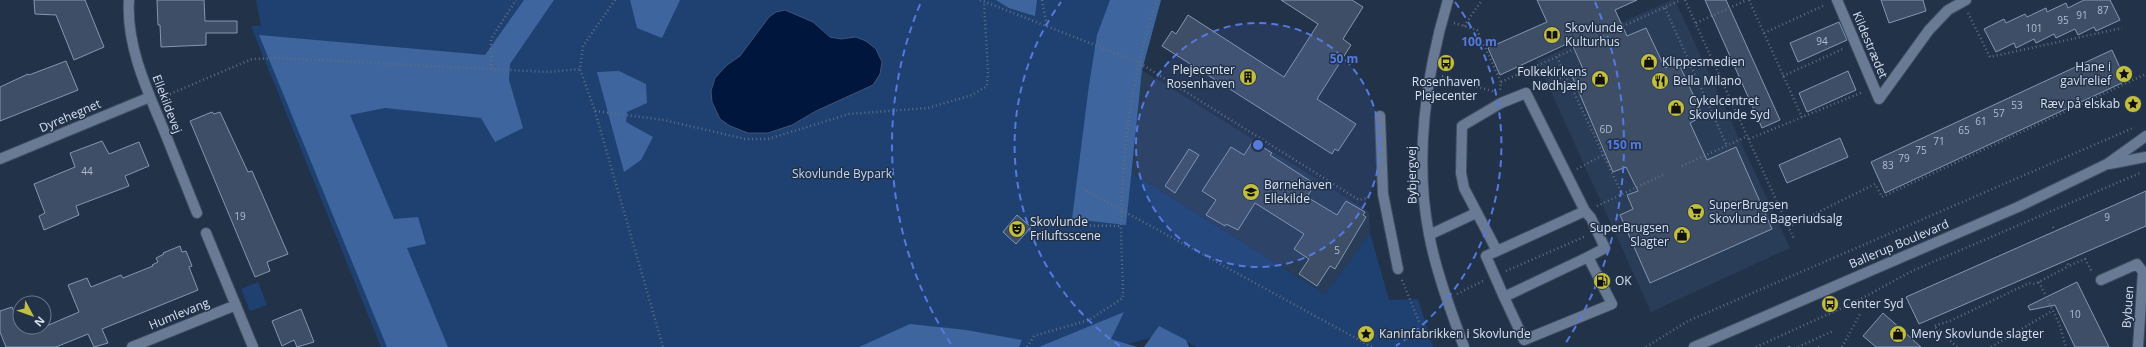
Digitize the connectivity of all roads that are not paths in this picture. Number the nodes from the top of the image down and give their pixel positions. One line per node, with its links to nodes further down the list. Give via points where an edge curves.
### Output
1 (129, 0): 5 (street, Ellekildevej, via 128,18 133,46)
2 (1448, 0): 15 (street, Bybjergvej, via 1427,90 1423,156 1424,201)
3 (1965, 1): 4 (street, Kildestrædet, via 1948,10 1929,30 1880,99)
4 (1833, 2)
5 (150, 97): 9 (street, Dyrehegnet); 12 (street, Ellekildevej)
6 (1380, 116): 18 (street, via 1383,194)
7 (2146, 136): 10 (street, Ballerup Boulevard)
8 (2146, 156): 10 (street, Ballerup Boulevard)
9 (0, 159)
10 (2107, 164): 23 (street, Ballerup Boulevard, via 2018,207)
11 (1585, 211): 13 (street, via 1526,93 1462,126 1461,173 1464,188); 16 (street); 17 (street, via 1605,248)
12 (197, 213)
13 (1476, 213): 15 (street); 16 (street)
14 (206, 233): 22 (street)
15 (1429, 235): 26 (street, Bybjergvej)
16 (1497, 251): 21 (street, via 1486,256)
17 (1588, 257): 21 (street); 21 (street, via 1612,304 1524,340)
18 (1398, 269)
19 (2145, 272): 20 (street, via 2137,264); 27 (street, Bybuen)
20 (2101, 280)
21 (1504, 297)
22 (236, 305): 24 (street, Humlevang); 25 (street)
23 (1695, 346)
24 (132, 347)
25 (254, 347)
26 (1464, 347)
27 (2138, 347)

